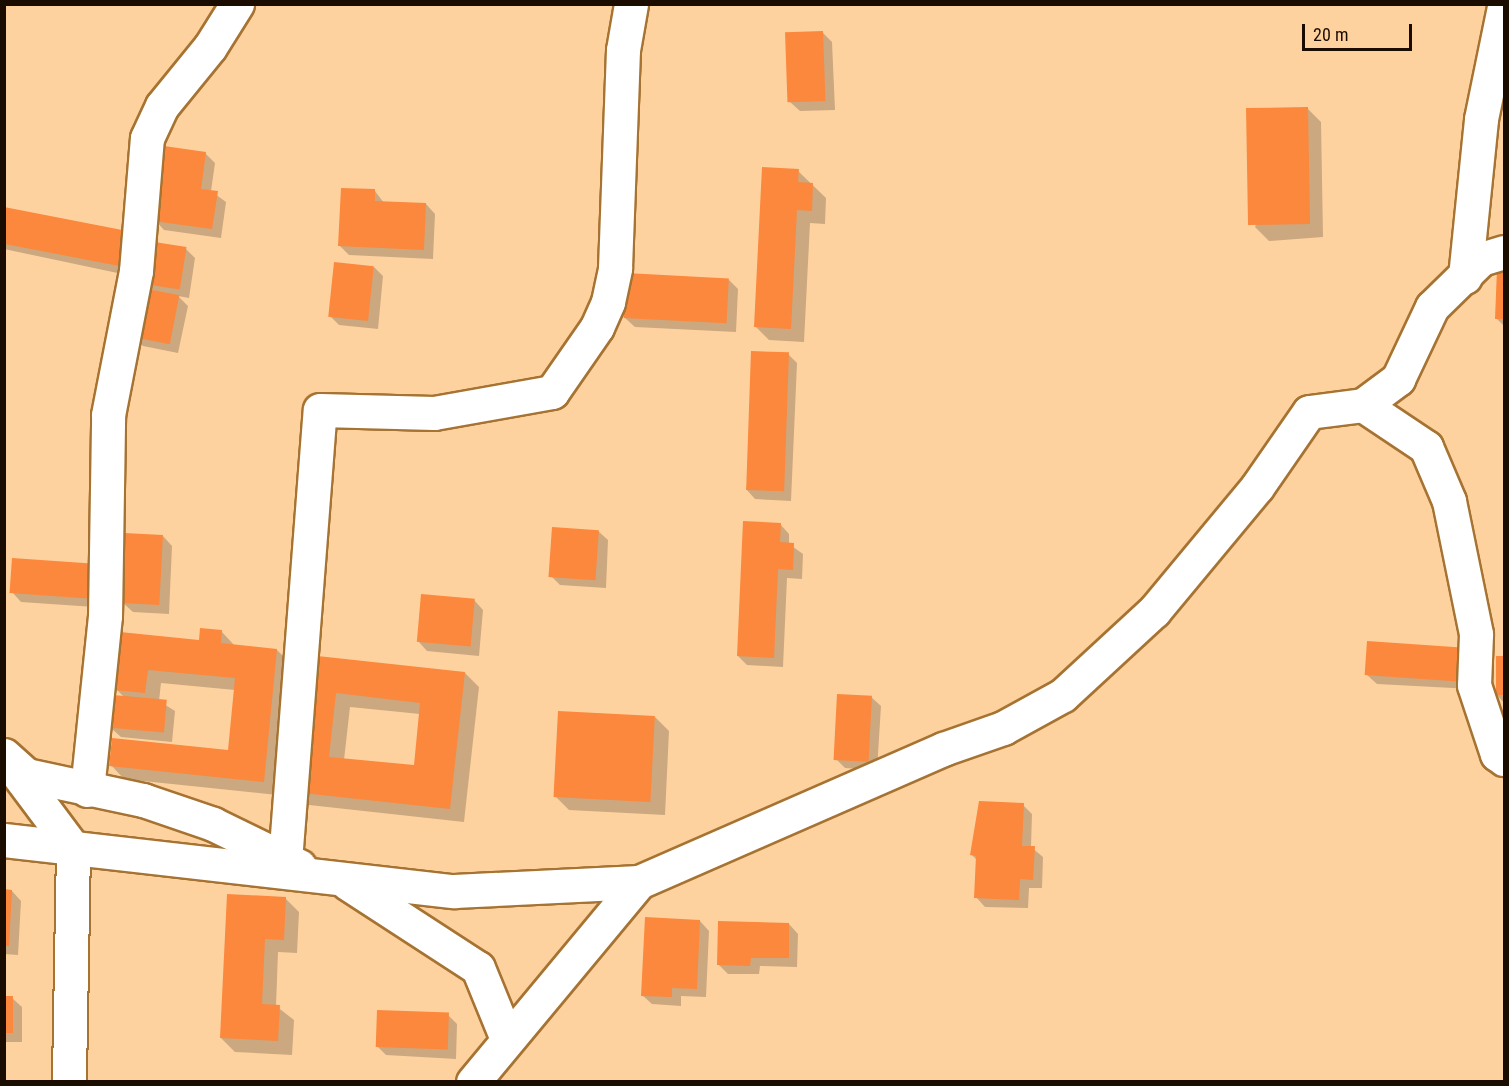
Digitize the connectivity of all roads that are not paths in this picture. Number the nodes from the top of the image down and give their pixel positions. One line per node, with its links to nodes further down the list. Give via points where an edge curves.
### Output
1 (237, 4): 9 (street, via 210,47 162,106 147,138 136,271 108,415 105,616)
2 (631, 4): 12 (street, via 623,50 615,268 608,302 597,327 552,392 435,413 320,410)
3 (1504, 7): 5 (street, via 1481,119)
4 (1504, 252): 5 (street, via 1481,259)
5 (1465, 277): 6 (street, via 1432,307 1398,379)
6 (1363, 405): 8 (street, via 1426,447 1449,501 1476,634 1474,685 1497,754); 14 (street, via 1309,412 1257,487 1154,611 1063,694 1002,728 914,761)
7 (5, 758): 9 (street, via 26,775); 11 (street)
8 (1504, 759)
9 (87, 790): 12 (street, via 143,800 203,820)
10 (4, 840): 11 (street)
11 (74, 848): 13 (street); 16 (street)
12 (285, 861): 13 (street)
13 (344, 881): 14 (street, via 454,891); 15 (street, via 477,968)
14 (639, 882): 15 (street)
15 (507, 1039): 17 (street)
16 (69, 1082)
17 (472, 1082)

